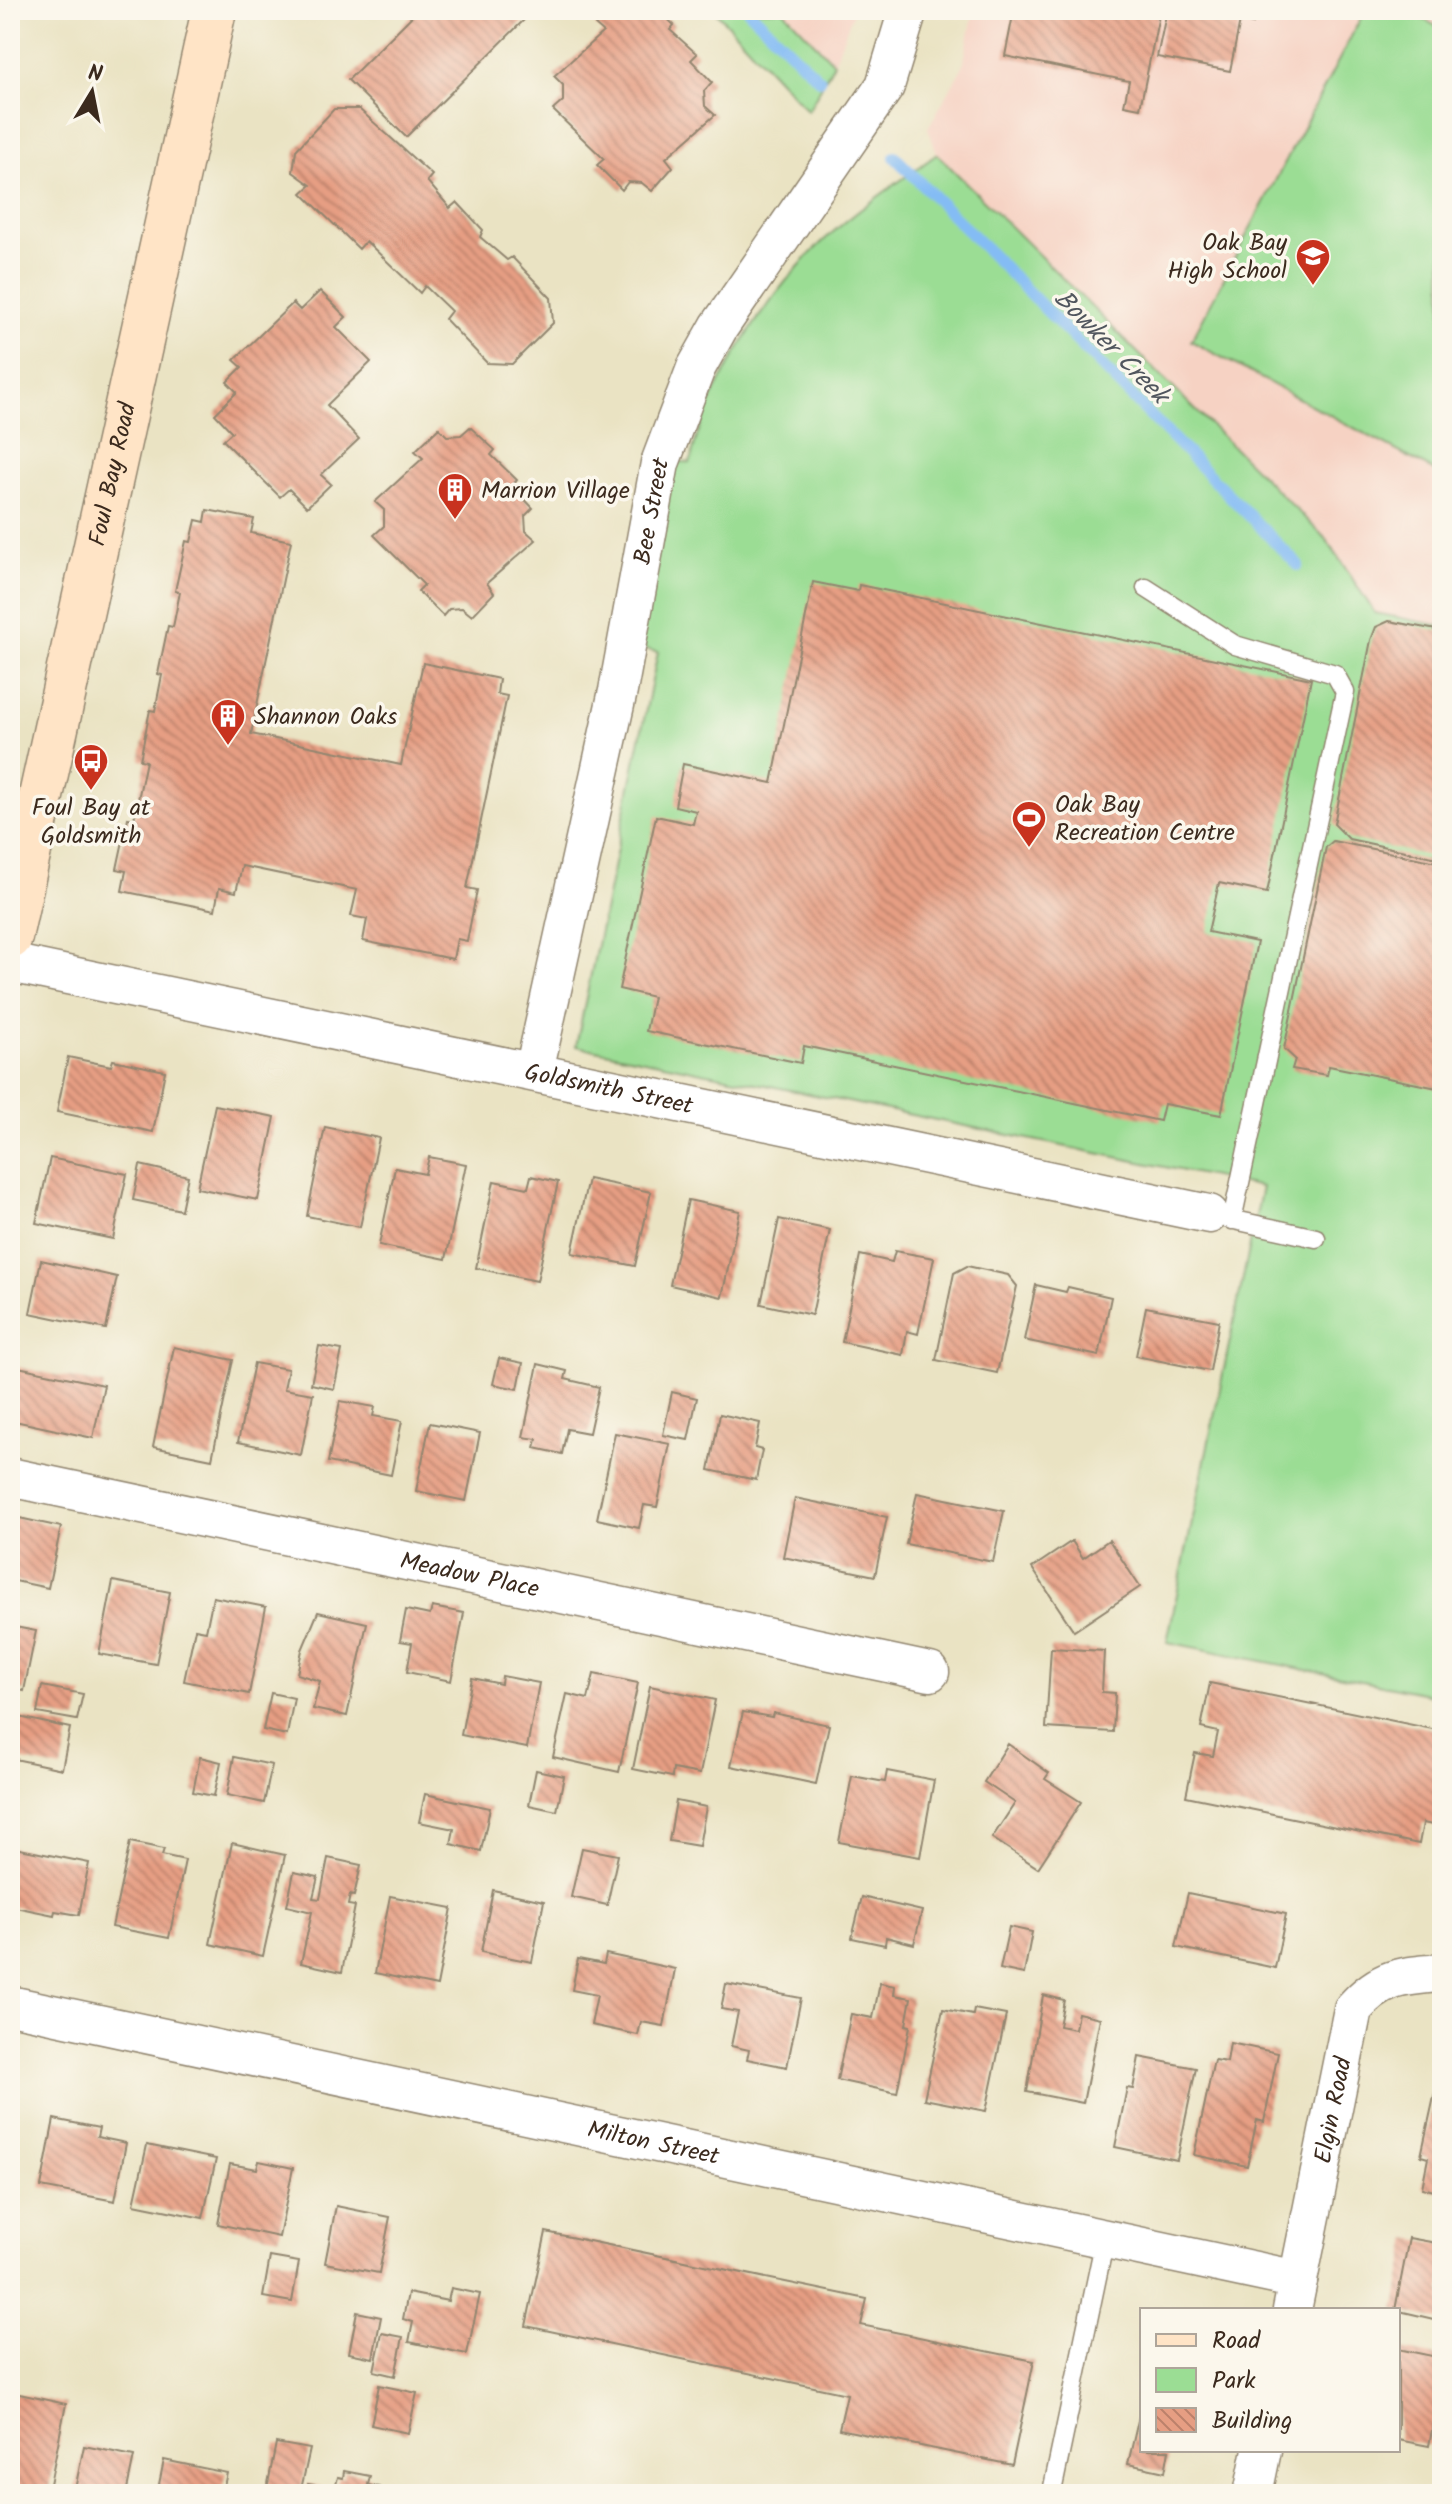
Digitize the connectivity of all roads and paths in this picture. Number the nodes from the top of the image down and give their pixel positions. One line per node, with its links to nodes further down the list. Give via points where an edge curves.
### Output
1 (214, 10): 4 (main road, Foul Bay Road)
2 (908, 10): 6 (street, Bee Street, via 885,86 719,327 696,368 660,463 618,691)
3 (1146, 588): 7 (lane, via 1235,645 1335,674 1345,692)
4 (12, 923)
5 (10, 963): 6 (street, Goldsmith Street)
6 (534, 1071): 7 (street, Goldsmith Street)
7 (1221, 1217): 8 (lane)
8 (1316, 1238)
9 (10, 1477): 10 (street, Meadow Place)
10 (930, 1672)
11 (1442, 1973): 14 (street, Elgin Road, via 1398,1977 1371,1988 1353,2009)
12 (10, 2005): 13 (street, Milton Street)
13 (1105, 2239): 14 (street, Milton Street); 16 (lane)
14 (1295, 2295)
15 (1262, 2452): 17 (street)
16 (1053, 2487)
17 (1253, 2494)

